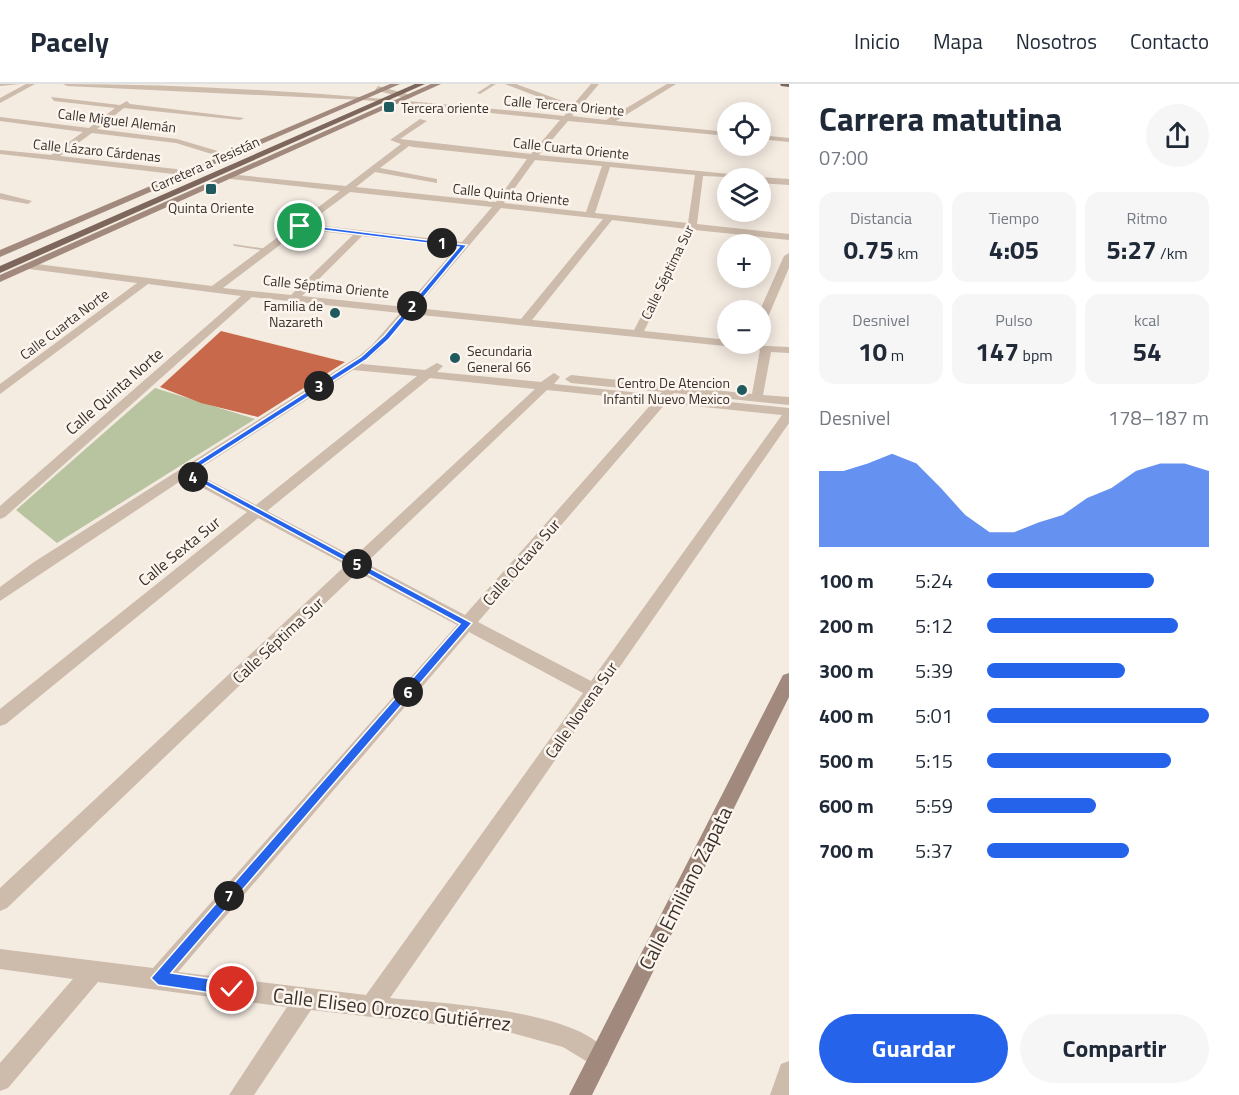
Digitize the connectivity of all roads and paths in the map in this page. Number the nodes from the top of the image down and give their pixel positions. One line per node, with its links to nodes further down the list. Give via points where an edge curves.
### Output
1 (18, 84): 15 (lane)
2 (25, 84): 22 (street)
3 (31, 84): 22 (street)
4 (67, 84): 16 (street, Calle Tercera Oriente)
5 (279, 84): 20 (street)
6 (396, 84): 21 (main road)
7 (410, 84): 25 (main road, Carretera a Tesistán)
8 (421, 84): 25 (main road, Carretera a Tesistán)
9 (437, 84): 26 (main road)
10 (494, 84): 19 (lane)
11 (509, 84): 28 (street)
12 (595, 84): 28 (street)
13 (672, 84): 33 (street)
14 (783, 84): 17 (main road)
15 (0, 85)
16 (108, 85): 20 (street, Calle Tercera Oriente)
17 (789, 85)
18 (378, 88): 24 (street)
19 (479, 93)
20 (270, 94): 21 (street, Calle Tercera Oriente)
21 (363, 98): 25 (street, Calle Tercera Oriente); 40 (main road)
22 (0, 99)
23 (54, 99): 27 (street)
24 (409, 99)
25 (378, 100): 26 (street, Calle Tercera Oriente); 68 (main road, Carretera a Tesistán); 70 (main road, Carretera a Tesistán)
26 (395, 103): 30 (street, Calle Tercera Oriente); 48 (main road)
27 (124, 105): 29 (street); 34 (street)
28 (575, 108): 30 (street)
29 (240, 118)
30 (566, 118): 33 (street, Calle Tercera Oriente); 43 (street)
31 (0, 119): 34 (street, Calle Miguel Alemán)
32 (423, 121): 38 (street, Calle Cuarta Oriente, via 394,140)
33 (608, 122): 35 (street, Calle Tercera Oriente)
34 (89, 131): 40 (street, Calle Miguel Alemán, via 177,141); 42 (street)
35 (717, 133)
36 (771, 138): 37 (street)
37 (789, 140)
38 (407, 144): 43 (street, Calle Cuarta Oriente); 45 (street)
39 (4, 153): 41 (street); 42 (street, Calle Lázaro Cárdenas)
40 (228, 157): 46 (main road)
41 (0, 159)
42 (51, 159): 46 (street, Calle Lázaro Cárdenas)
43 (532, 159): 44 (street, Calle Cuarta Oriente); 56 (street)
44 (607, 165): 47 (street, Calle Cuarta Oriente); 57 (street)
45 (372, 169): 51 (street); 53 (street)
46 (191, 173): 66 (main road)
47 (699, 174): 49 (street, Calle Cuarta Oriente); 60 (street, Calle Séptima Sur)
48 (231, 176): 53 (street, Calle Quinta Oriente); 69 (main road)
49 (717, 176)
50 (771, 181): 52 (street)
51 (434, 182)
52 (789, 183)
53 (343, 190): 56 (street, Calle Quinta Oriente); 59 (street)
54 (0, 196): 55 (street)
55 (28, 201)
56 (498, 206): 57 (street, Calle Quinta Oriente); 64 (street)
57 (589, 216): 58 (street, Calle Quinta Oriente)
58 (609, 218): 60 (street, Calle Quinta Oriente); 78 (street)
59 (300, 226): 61 (street); 65 (street)
60 (692, 227): 62 (street, Calle Quinta Oriente); 79 (street, Calle Séptima Sur)
61 (359, 234): 64 (street); 75 (street)
62 (789, 237)
63 (235, 245): 65 (lane)
64 (464, 245): 77 (street)
65 (267, 250): 73 (street)
66 (0, 254)
67 (789, 256): 76 (street)
68 (0, 263)
69 (29, 266): 71 (main road); 72 (street, Calle Séptima Oriente)
70 (0, 270)
71 (0, 279)
72 (146, 281): 73 (street, Calle Séptima Oriente); 88 (street, Calle Cuarta Norte)
73 (216, 290): 74 (street, Calle Séptima Oriente)
74 (250, 294): 75 (street, Calle Séptima Oriente); 95 (street, Calle Quinta Norte)
75 (294, 298): 77 (street, Calle Séptima Oriente)
76 (770, 300)
77 (408, 310): 78 (street, Calle Séptima Oriente); 84 (street)
78 (524, 322): 79 (street, Calle Séptima Oriente)
79 (637, 334): 80 (street, Calle Séptima Oriente)
80 (717, 342)
81 (771, 348): 82 (street, Calle Séptima Oriente)
82 (789, 350)
83 (765, 354): 90 (street)
84 (363, 358): 85 (street); 86 (street)
85 (351, 366): 86 (street); 93 (street)
86 (431, 370): 87 (street); 94 (street, Calle Sexta Sur)
87 (549, 382): 89 (street); 96 (street, Calle Séptima Sur)
88 (0, 390)
89 (667, 394): 90 (street); 92 (street); 99 (street, Calle Octava Sur)
90 (757, 398): 91 (street)
91 (789, 401)
92 (789, 413): 101 (street, Calle Novena Sur)
93 (185, 472): 94 (street); 97 (street)
94 (257, 511): 96 (street); 102 (street, Calle Sexta Sur)
95 (0, 514)
96 (358, 565): 99 (street); 103 (street, Calle Séptima Sur)
97 (6, 584): 98 (street)
98 (0, 595)
99 (467, 623): 101 (street); 106 (street, Calle Octava Sur)
100 (787, 690): 109 (main road, Calle Emiliano Zapata)
101 (594, 691): 108 (street, Calle Novena Sur)
102 (0, 719)
103 (0, 901)
104 (0, 959): 105 (street, Calle Eliseo Orozco Gutiérrez)
105 (95, 970): 106 (street, Calle Eliseo Orozco Gutiérrez); 111 (street)
106 (158, 978): 107 (street, Calle Eliseo Orozco Gutiérrez)
107 (306, 999): 108 (street, Calle Eliseo Orozco Gutiérrez); 112 (street)
108 (371, 1006): 109 (street, Calle Eliseo Orozco Gutiérrez, via 512,1022 568,1038)
109 (599, 1058): 113 (main road, Calle Emiliano Zapata)
110 (789, 1072): 114 (street)
111 (0, 1080)
112 (240, 1095)
113 (580, 1095)
114 (781, 1095)

